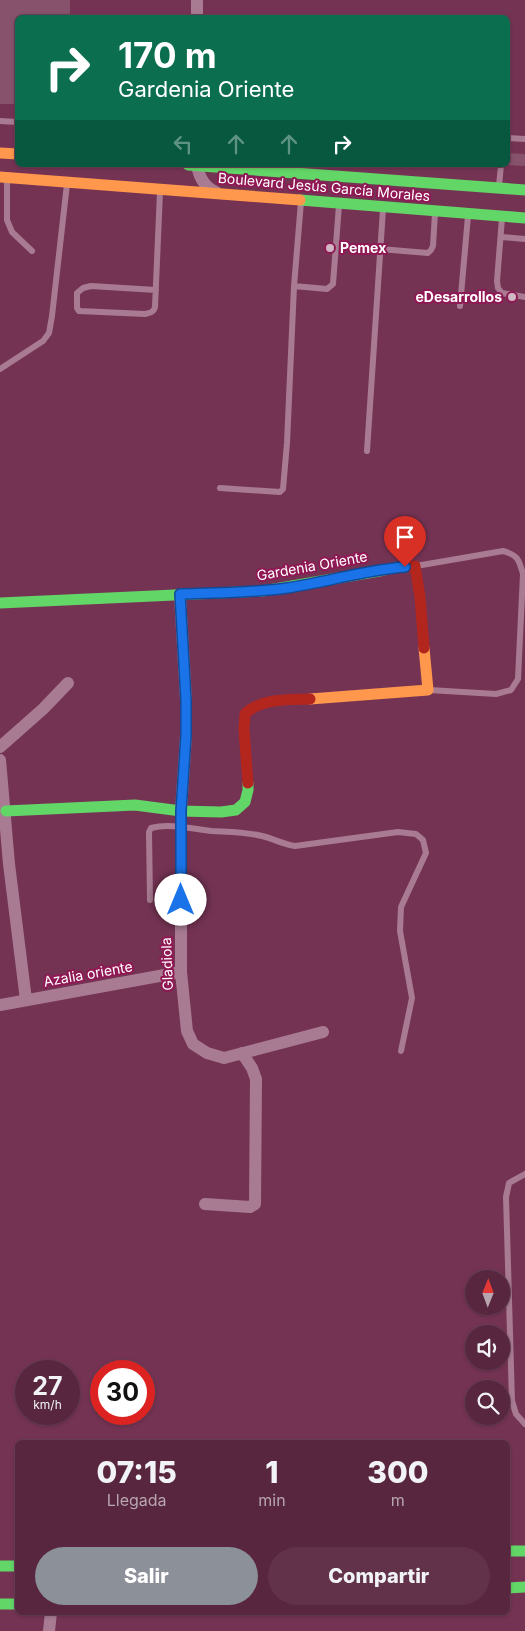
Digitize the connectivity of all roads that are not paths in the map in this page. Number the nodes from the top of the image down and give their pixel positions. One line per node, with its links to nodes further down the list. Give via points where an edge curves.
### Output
1 (197, 0): 2 (street)
2 (197, 15)
3 (0, 121): 4 (lane)
4 (15, 122)
5 (510, 138): 6 (lane)
6 (525, 139)
7 (0, 153): 8 (street)
8 (15, 154)
9 (197, 167): 17 (street, via 204,184)
10 (223, 167): 14 (street, Boulevard Jesús García Morales)
11 (501, 167): 14 (lane)
12 (4, 177): 13 (street, Boulevard Jesús García Morales); 28 (lane, via 7,220 12,232)
13 (67, 183): 15 (street, Boulevard Jesús García Morales); 33 (lane, via 49,333 43,341)
14 (499, 188): 16 (street, Boulevard Jesús García Morales)
15 (160, 189): 17 (street, Boulevard Jesús García Morales); 30 (lane)
16 (525, 190)
17 (221, 194): 18 (street, Boulevard Jesús García Morales)
18 (301, 201): 19 (street, Boulevard Jesús García Morales); 29 (lane)
19 (339, 204): 20 (street, Boulevard Jesús García Morales); 29 (lane, via 333,284 326,288)
20 (383, 208): 21 (street, Boulevard Jesús García Morales); 27 (lane)
21 (435, 211): 22 (street, Boulevard Jesús García Morales); 27 (lane, via 433,246 428,253)
22 (468, 214): 23 (street, Boulevard Jesús García Morales); 32 (lane)
23 (502, 217): 24 (street, Boulevard Jesús García Morales); 25 (lane)
24 (525, 218)
25 (502, 237): 26 (lane); 31 (lane, via 498,288 502,293)
26 (525, 239)
27 (380, 249): 34 (lane)
28 (32, 251)
29 (294, 286): 35 (lane, via 283,489 280,492)
30 (156, 290): 30 (lane, via 91,286 77,293 76,304 79,311 146,314 154,310)
31 (525, 296)
32 (460, 306)
33 (0, 369)
34 (367, 450)
35 (220, 488)
36 (415, 566): 37 (street, Gardenia Oriente, via 263,591); 40 (street); 40 (lane, via 503,551 512,553 519,560 523,574 518,679 511,690 496,694)
37 (180, 594): 38 (street, Gardenia Oriente); 44 (street, Gladiola, via 186,700)
38 (0, 602)
39 (68, 683): 41 (street)
40 (428, 690): 44 (street, via 267,702 252,707 245,714 248,790 244,802 236,810)
41 (0, 747)
42 (0, 760): 43 (street)
43 (6, 811): 44 (street, via 134,805); 48 (street, via 9,864)
44 (181, 811): 45 (street, Gladiola)
45 (181, 827): 46 (lane, via 157,827 149,832); 47 (street, Gladiola); 51 (lane, via 256,835 295,846 398,832 416,834 423,840 426,853 401,907 400,931 412,998)
46 (150, 900)
47 (181, 972): 48 (street, Azalia oriente); 52 (street, Gladiola, via 187,1031 193,1044 224,1058)
48 (26, 1000): 49 (street, Azalia oriente)
49 (0, 1005)
50 (323, 1032): 52 (street, Gladiola)
51 (401, 1051)
52 (242, 1053): 54 (street, via 256,1079 255,1204 250,1208)
53 (525, 1174): 55 (lane, via 509,1183 506,1197 512,1401 516,1414)
54 (205, 1204)
55 (525, 1424)
56 (510, 1551): 57 (street)
57 (525, 1551)
58 (0, 1566): 59 (street)
59 (15, 1566)
60 (525, 1587): 61 (street)
61 (510, 1588)
62 (0, 1604): 63 (street)
63 (15, 1604)
64 (51, 1615): 65 (street)
65 (49, 1631)

